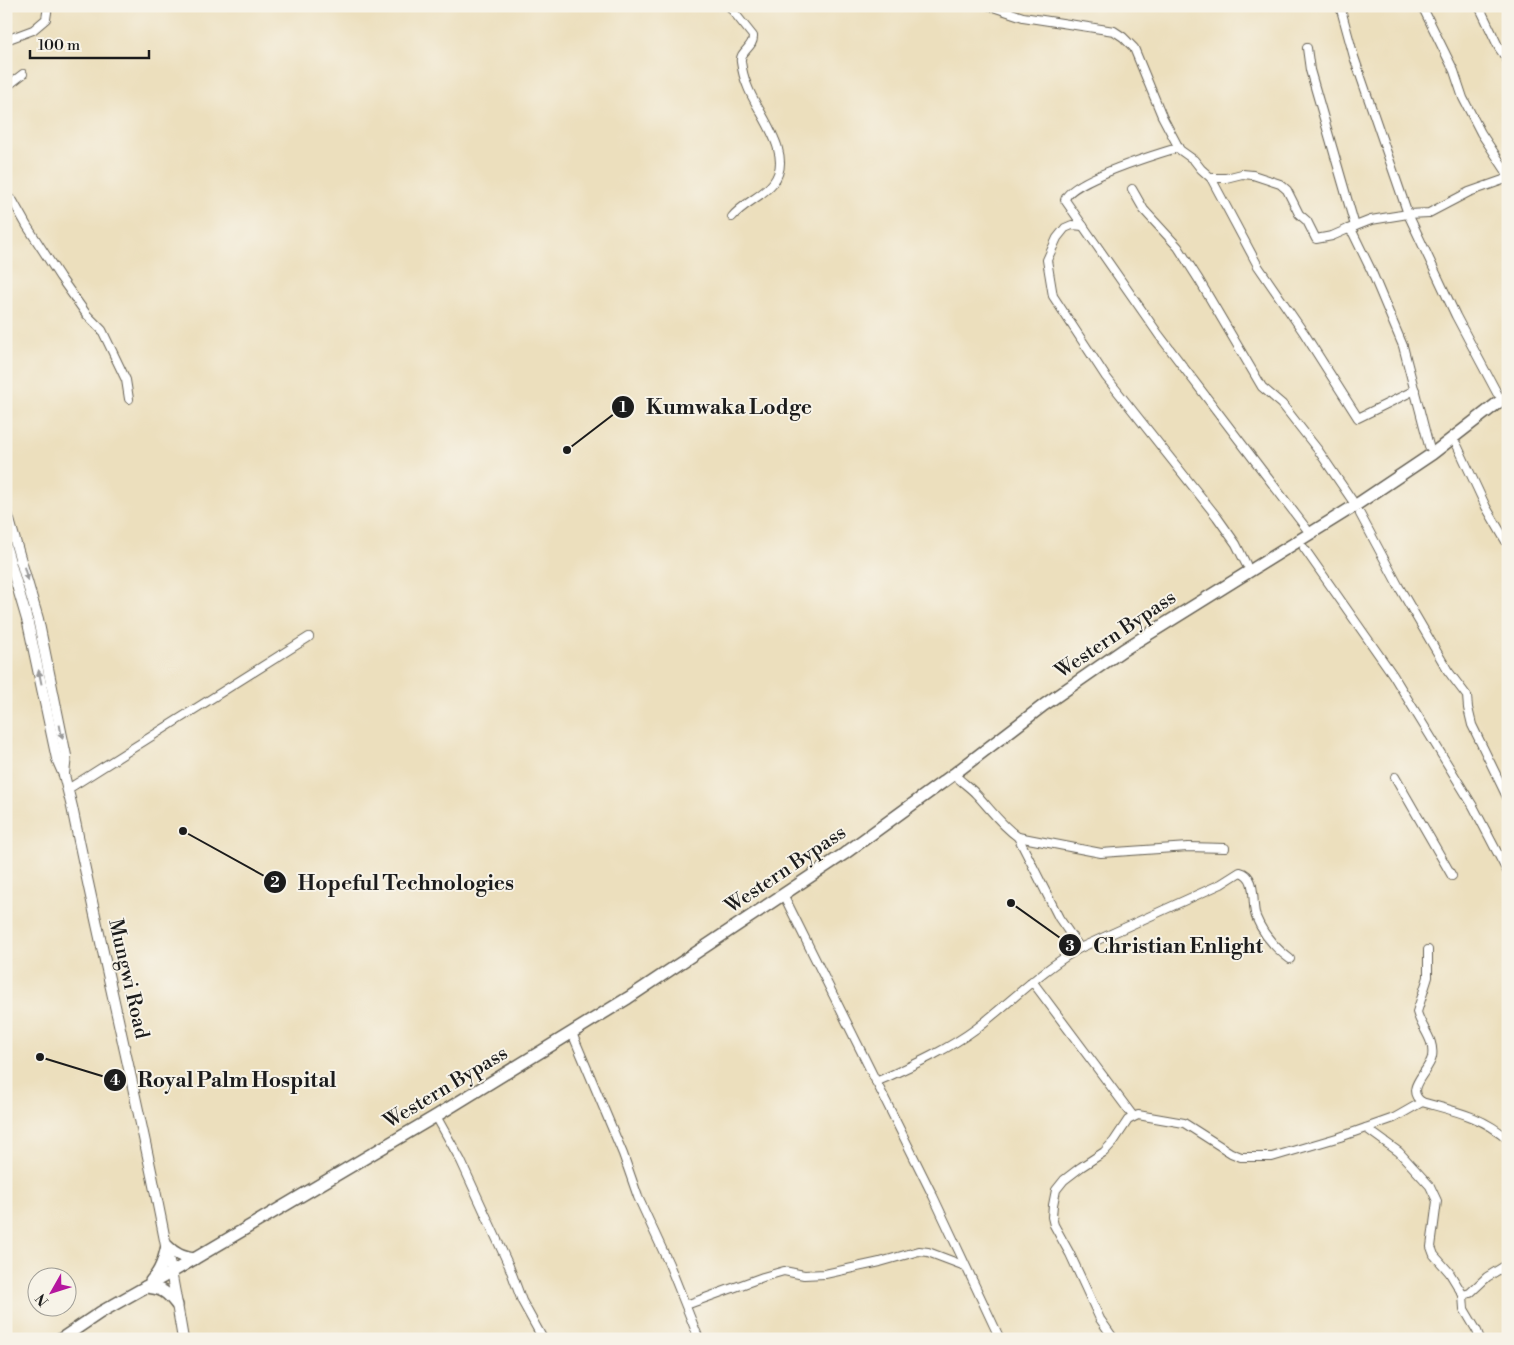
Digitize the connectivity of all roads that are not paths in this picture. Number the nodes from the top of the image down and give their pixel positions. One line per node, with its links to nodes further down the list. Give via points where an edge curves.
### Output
1 (48, 6): 7 (street, via 46,19 33,30)
2 (730, 6): 18 (street, via 753,36 740,60 747,85 770,128 780,157 775,182)
3 (990, 6): 12 (street, via 1023,17 1114,31 1123,37 1134,48)
4 (1340, 6): 17 (street, via 1354,57)
5 (1422, 6): 13 (street, via 1454,71 1463,98)
6 (1479, 6): 9 (street)
7 (6, 40)
8 (1307, 48): 20 (street)
9 (1508, 61)
10 (23, 74): 11 (street)
11 (6, 87)
12 (1178, 148): 14 (street); 19 (street, via 1119,167 1067,193 1065,200)
13 (1507, 177): 17 (street, via 1429,213)
14 (1211, 178): 20 (street, via 1242,174 1280,184 1287,190 1298,214 1307,221 1316,239); 21 (street, via 1258,266 1358,418)
15 (1132, 190): 26 (street, via 1144,210 1178,247 1262,387 1282,404)
16 (6, 196): 23 (street, via 13,201 60,277 102,330 126,380)
17 (1408, 214): 20 (street, via 1371,220); 22 (street, via 1456,316)
18 (732, 218)
19 (1083, 226): 29 (street, via 1160,335); 33 (street, via 1065,228 1047,260 1053,296 1106,377 1217,517)
20 (1351, 228): 21 (street, via 1403,346)
21 (1415, 390): 25 (street)
22 (1502, 394): 35 (main road, Western Bypass, via 1432,454 1356,506 1123,650)
23 (129, 399)
24 (1457, 445): 30 (street)
25 (1429, 446)
26 (1352, 500)
27 (6, 510): 36 (main road, Mungwi Road, one-way to 36, via 38,619 66,756)
28 (1360, 514): 39 (street, via 1448,671 1467,696 1472,725)
29 (1306, 528)
30 (1508, 545)
31 (6, 548): 36 (main road, Mungwi Road, one-way to 31, via 57,759 28,623)
32 (1304, 548): 42 (street, via 1393,674 1473,806)
33 (1246, 564)
34 (309, 637): 38 (street)
35 (954, 774): 40 (street); 44 (main road, Western Bypass)
36 (64, 775): 38 (main road, Mungwi Road)
37 (1395, 777): 43 (street)
38 (68, 789): 56 (main road, Mungwi Road)
39 (1508, 799)
40 (1018, 837): 41 (street, via 1101,853); 45 (street, via 1059,918)
41 (1225, 848)
42 (1508, 872)
43 (1452, 876)
44 (784, 896): 49 (main road, Western Bypass); 50 (street)
45 (1080, 948): 47 (street, via 1221,884 1240,872 1251,883 1255,915 1260,925 1280,952); 48 (street, via 1058,960)
46 (1428, 950): 51 (street, via 1428,977 1417,1012 1432,1045 1430,1064 1414,1089)
47 (1290, 959)
48 (1032, 981): 50 (street, via 950,1047); 53 (street)
49 (572, 1033): 52 (main road, Western Bypass); 64 (street)
50 (876, 1082): 59 (street)
51 (1422, 1102): 54 (street, via 1394,1118); 55 (street, via 1474,1117)
52 (436, 1116): 57 (main road, Western Bypass); 67 (street, via 461,1161 522,1301)
53 (1133, 1116): 54 (street, via 1184,1123 1231,1153 1248,1158 1272,1157); 70 (street, via 1104,1152 1064,1180 1056,1190 1053,1204 1054,1225 1100,1319)
54 (1366, 1128): 62 (street, via 1399,1152 1430,1186 1437,1201 1431,1247)
55 (1508, 1139)
56 (166, 1246): 57 (main road, via 184,1258); 60 (main road, Mungwi Road); 61 (main road, via 160,1269)
57 (194, 1259): 60 (main road, Western Bypass)
58 (1508, 1264): 62 (street)
59 (965, 1266): 64 (street, via 919,1251 824,1274 784,1271); 69 (street)
60 (172, 1272): 61 (main road, Western Bypass); 63 (main road, Mungwi Road)
61 (145, 1287): 63 (main road, via 158,1288 169,1294); 65 (main road, Western Bypass)
62 (1463, 1295): 71 (street, via 1464,1309)
63 (178, 1305): 66 (main road, Mungwi Road)
64 (686, 1305): 68 (street)
65 (61, 1339)
66 (183, 1339)
67 (543, 1339)
68 (699, 1339)
69 (1000, 1339)
70 (1114, 1339)
71 (1480, 1339)

